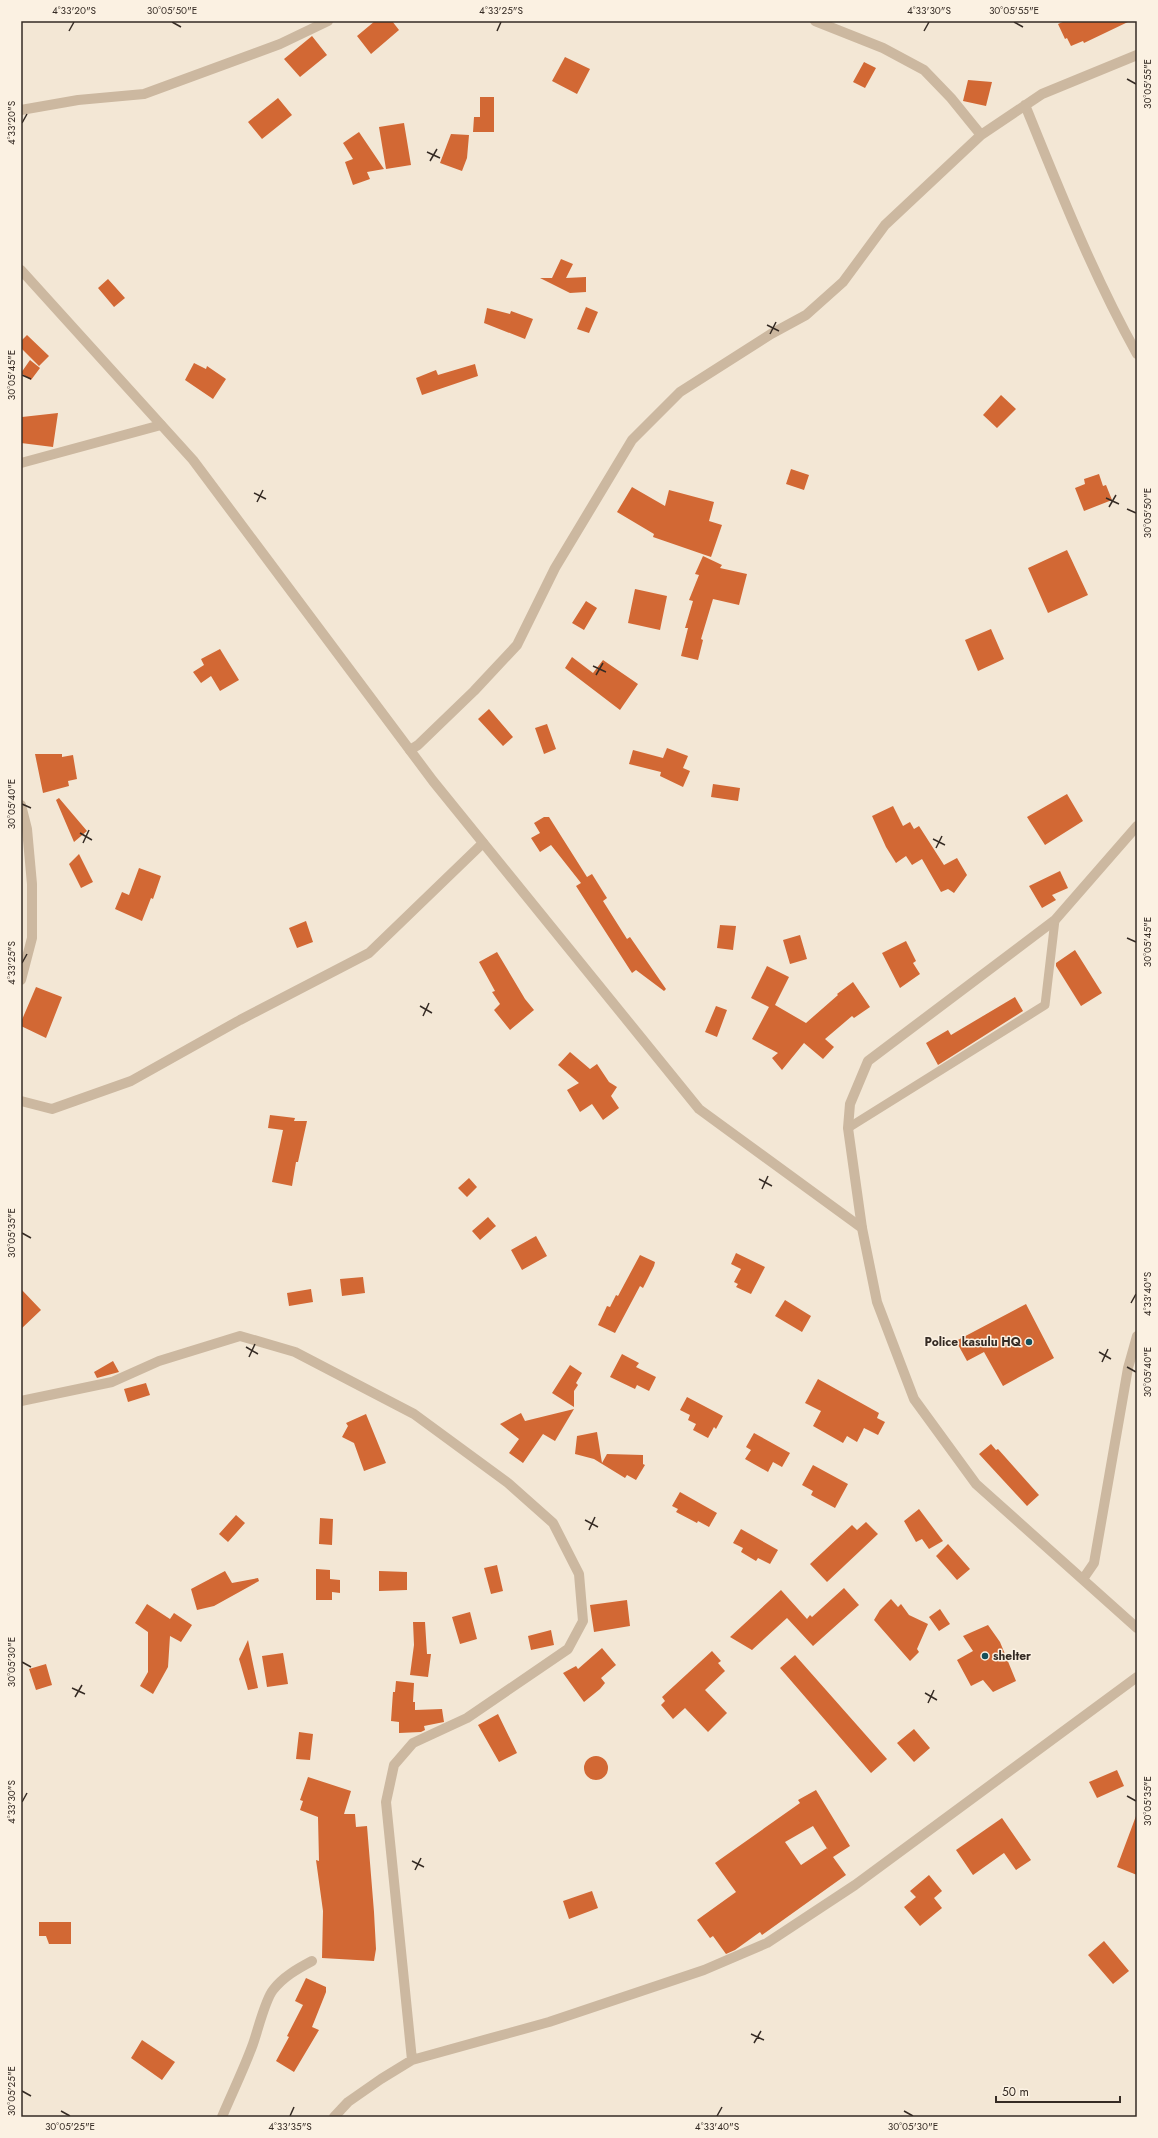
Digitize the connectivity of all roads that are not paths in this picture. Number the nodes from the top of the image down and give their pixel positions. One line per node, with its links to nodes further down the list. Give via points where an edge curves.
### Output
1 (328, 21): 5 (street, via 280,44 144,94 78,100)
2 (815, 21): 6 (street, via 883,48 924,70)
3 (1137, 55): 4 (street, via 1042,94)
4 (1025, 106): 6 (street); 8 (street, via 1116,314)
5 (21, 110)
6 (981, 135): 11 (street, via 885,225 843,282 806,315 771,334 680,392 632,440 555,568 517,645 418,746)
7 (21, 270): 9 (street)
8 (1137, 354)
9 (161, 425): 10 (street); 11 (street, via 193,460)
10 (21, 463)
11 (410, 750): 14 (street)
12 (21, 805): 16 (street, via 28,836 32,884 32,938)
13 (1137, 826): 15 (street)
14 (483, 843): 17 (street, via 369,952 131,1081 52,1109); 19 (street, via 699,1109)
15 (1055, 920): 18 (street, via 868,1061 850,1104); 18 (lane, via 1045,1005)
16 (21, 980)
17 (21, 1101)
18 (848, 1128): 19 (street)
19 (862, 1228): 22 (street, via 877,1302 914,1399 976,1484)
20 (1137, 1336): 22 (street, via 1128,1368 1094,1563)
21 (21, 1402): 26 (street, via 112,1382 159,1361 240,1336 295,1352 414,1414 508,1483 553,1523 579,1574 583,1621 568,1649 467,1718 413,1743 394,1765 386,1802)
22 (1083, 1579): 23 (street)
23 (1137, 1628)
24 (1137, 1677): 26 (street, via 854,1886 767,1943 704,1970 578,2012)
25 (312, 1961): 27 (street, via 292,1972 273,1989 267,1999 247,2059)
26 (412, 2060): 28 (street, via 348,2102)
27 (222, 2117)
28 (334, 2117)

